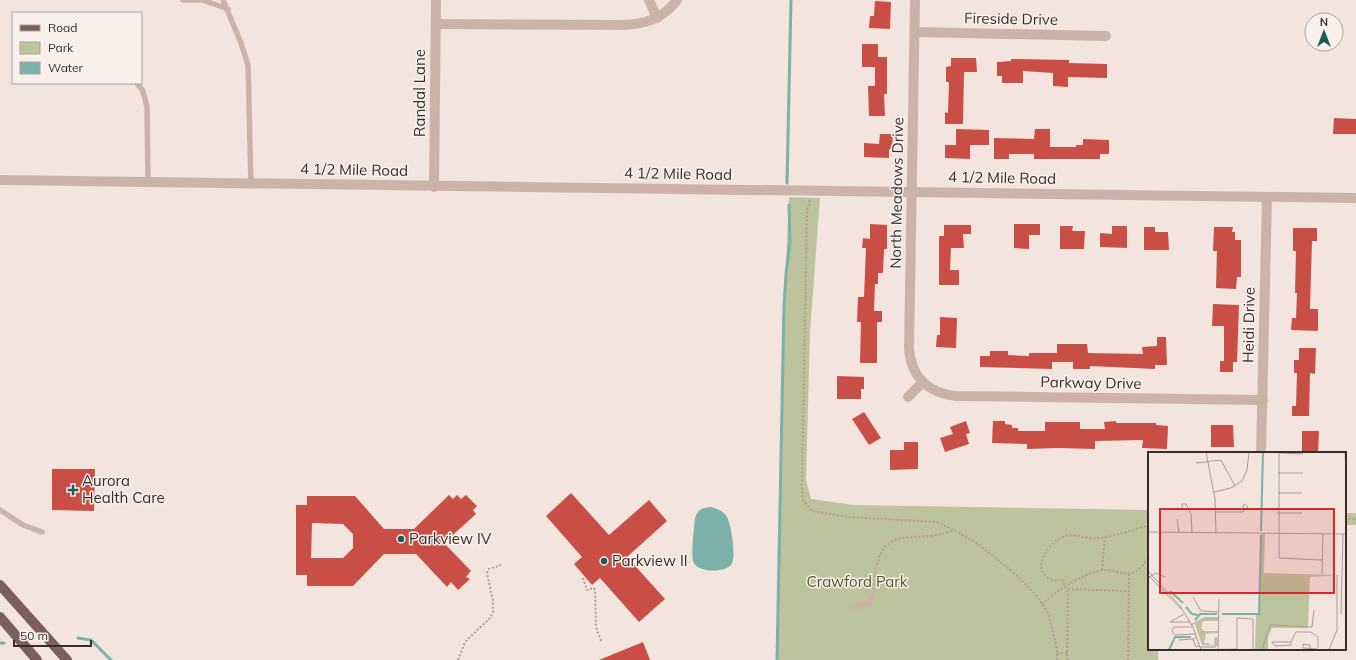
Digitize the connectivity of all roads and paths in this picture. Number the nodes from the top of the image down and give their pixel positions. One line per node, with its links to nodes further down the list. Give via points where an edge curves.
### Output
1 (183, 0): 7 (lane, via 202,0)
2 (223, 0): 7 (lane)
3 (436, 0): 9 (street, Randal Lane)
4 (649, 0): 8 (street)
5 (677, 0): 8 (street)
6 (915, 0): 10 (street, North Meadows Drive)
7 (228, 9): 15 (lane, via 248,65)
8 (658, 18): 9 (street, via 640,24 623,25)
9 (436, 24): 16 (street, Randal Lane)
10 (915, 32): 11 (street, Fireside Drive); 18 (street, North Meadows Drive)
11 (1106, 36)
12 (138, 84): 14 (lane, via 143,91 147,107)
13 (0, 180): 14 (street, 4 1/2 Mile Road)
14 (148, 182): 15 (street, 4 1/2 Mile Road)
15 (251, 184): 16 (street, 4 1/2 Mile Road)
16 (434, 186): 17 (street, 4 1/2 Mile Road)
17 (812, 191): 18 (street, 4 1/2 Mile Road); 27 (path, via 807,210 803,500 812,511 848,517 938,522)
18 (912, 192): 19 (street, 4 1/2 Mile Road); 21 (street, North Meadows Drive, via 910,352 913,369)
19 (1267, 197): 20 (street, 4 1/2 Mile Road); 23 (street, Heidi Drive)
20 (1356, 198)
21 (923, 382): 22 (street); 23 (street, Parkway Drive, via 933,390 956,396)
22 (908, 397)
23 (1263, 400): 24 (street, Heidi Drive)
24 (1262, 452)
25 (0, 510): 28 (lane, via 22,525)
26 (1148, 525): 29 (path)
27 (954, 530): 39 (path, via 943,534 896,539 887,545 880,555); 40 (path, via 978,544 1014,572)
28 (42, 532)
29 (1105, 537): 32 (path); 36 (path, via 1090,539 1069,536 1053,543 1042,558 1042,572 1051,579 1062,579)
30 (1148, 556): 33 (path, via 1145,564)
31 (501, 565): 48 (path, via 489,569 487,573 493,612 465,642)
32 (1102, 570): 33 (path); 36 (path)
33 (1129, 574): 38 (path)
34 (583, 578): 43 (path, via 587,590 595,590 596,627)
35 (0, 585): 47 (main road)
36 (1066, 586): 37 (path); 40 (path)
37 (1067, 589): 38 (path); 45 (path)
38 (1129, 591): 51 (path)
39 (872, 596): 41 (lane, via 868,603)
40 (1041, 604): 44 (path, via 1048,613)
41 (855, 607)
42 (0, 617): 46 (main road)
43 (601, 641)
44 (1057, 653): 45 (path); 49 (path)
45 (1067, 653): 50 (path)
46 (37, 660)
47 (67, 660)
48 (458, 660)
49 (1057, 660)
50 (1067, 660)
51 (1128, 660)

